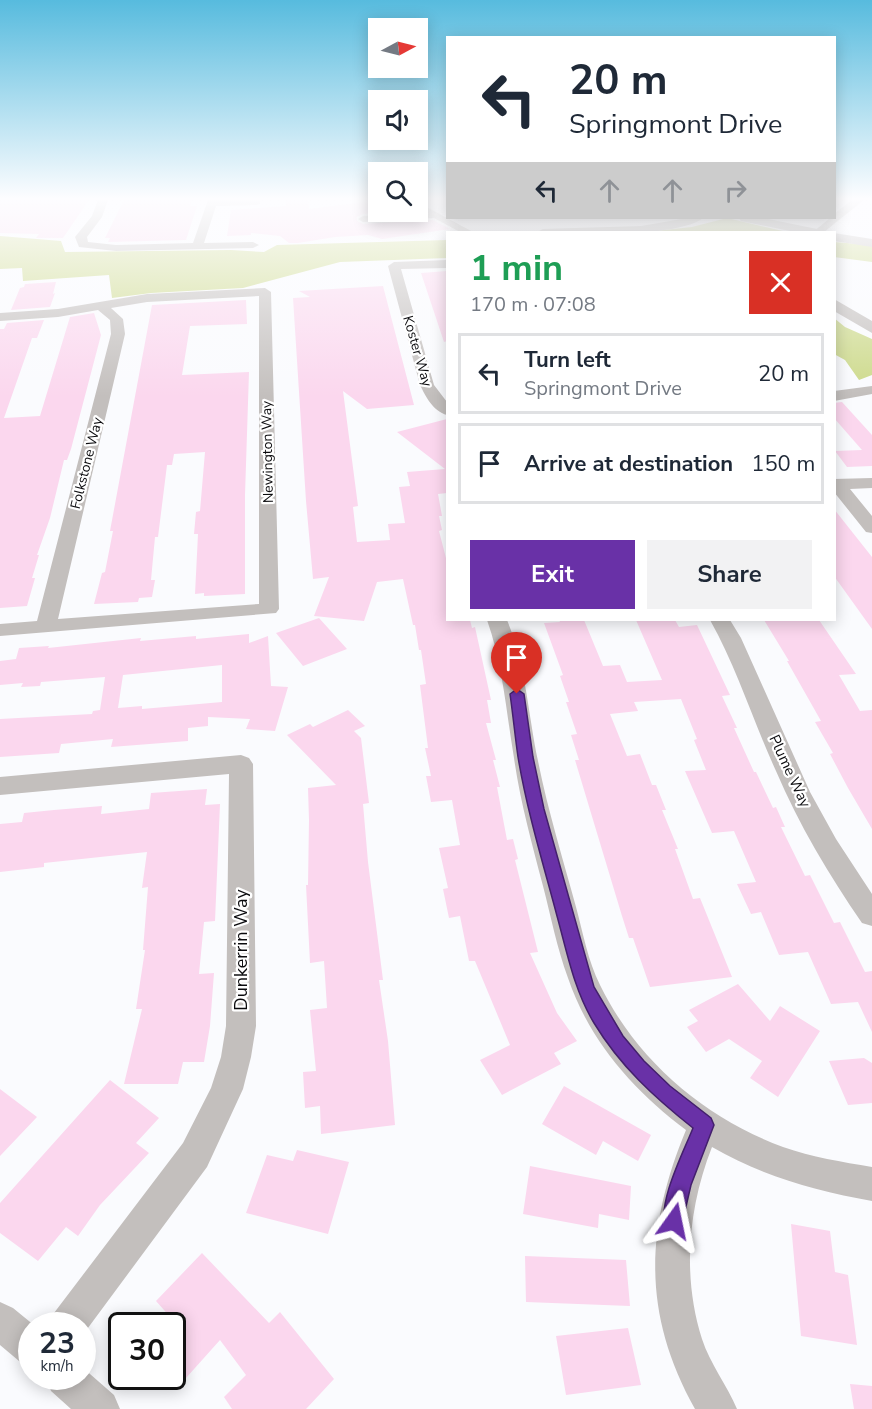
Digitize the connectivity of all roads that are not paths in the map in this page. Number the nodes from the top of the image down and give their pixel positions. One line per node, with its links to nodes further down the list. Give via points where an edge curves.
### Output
1 (401, 266): 10 (street, Koster Way, via 394,266 427,384)
2 (836, 305): 5 (street)
3 (101, 306): 4 (street, Newington Way); 17 (street, Folkstone Way, via 116,319 118,334); 17 (street, Newington Way, via 147,298 265,292 269,609)
4 (0, 317)
5 (872, 327)
6 (872, 390): 7 (street)
7 (850, 394): 8 (street); 9 (street)
8 (836, 396)
9 (868, 408)
10 (446, 409)
11 (872, 483): 12 (street)
12 (836, 484)
13 (836, 485): 14 (street)
14 (872, 528)
15 (497, 621): 22 (street, via 514,674 536,809 586,988 616,1042 638,1068)
16 (721, 621): 20 (street, Plume Way, via 748,673 788,773)
17 (46, 626): 18 (street, Newington Way)
18 (0, 630)
19 (0, 786): 24 (street, Dunkerrin Way, via 241,764 241,1026 227,1089 195,1155)
20 (860, 882): 21 (street, Plume Way)
21 (872, 915)
22 (704, 1125): 23 (street, via 775,1161 812,1173); 29 (street, via 681,1185 671,1260 674,1301 684,1343 701,1385)
23 (872, 1184)
24 (77, 1312)
25 (0, 1321): 26 (street)
26 (18, 1336)
27 (79, 1390): 28 (street)
28 (100, 1409)
29 (717, 1409)

